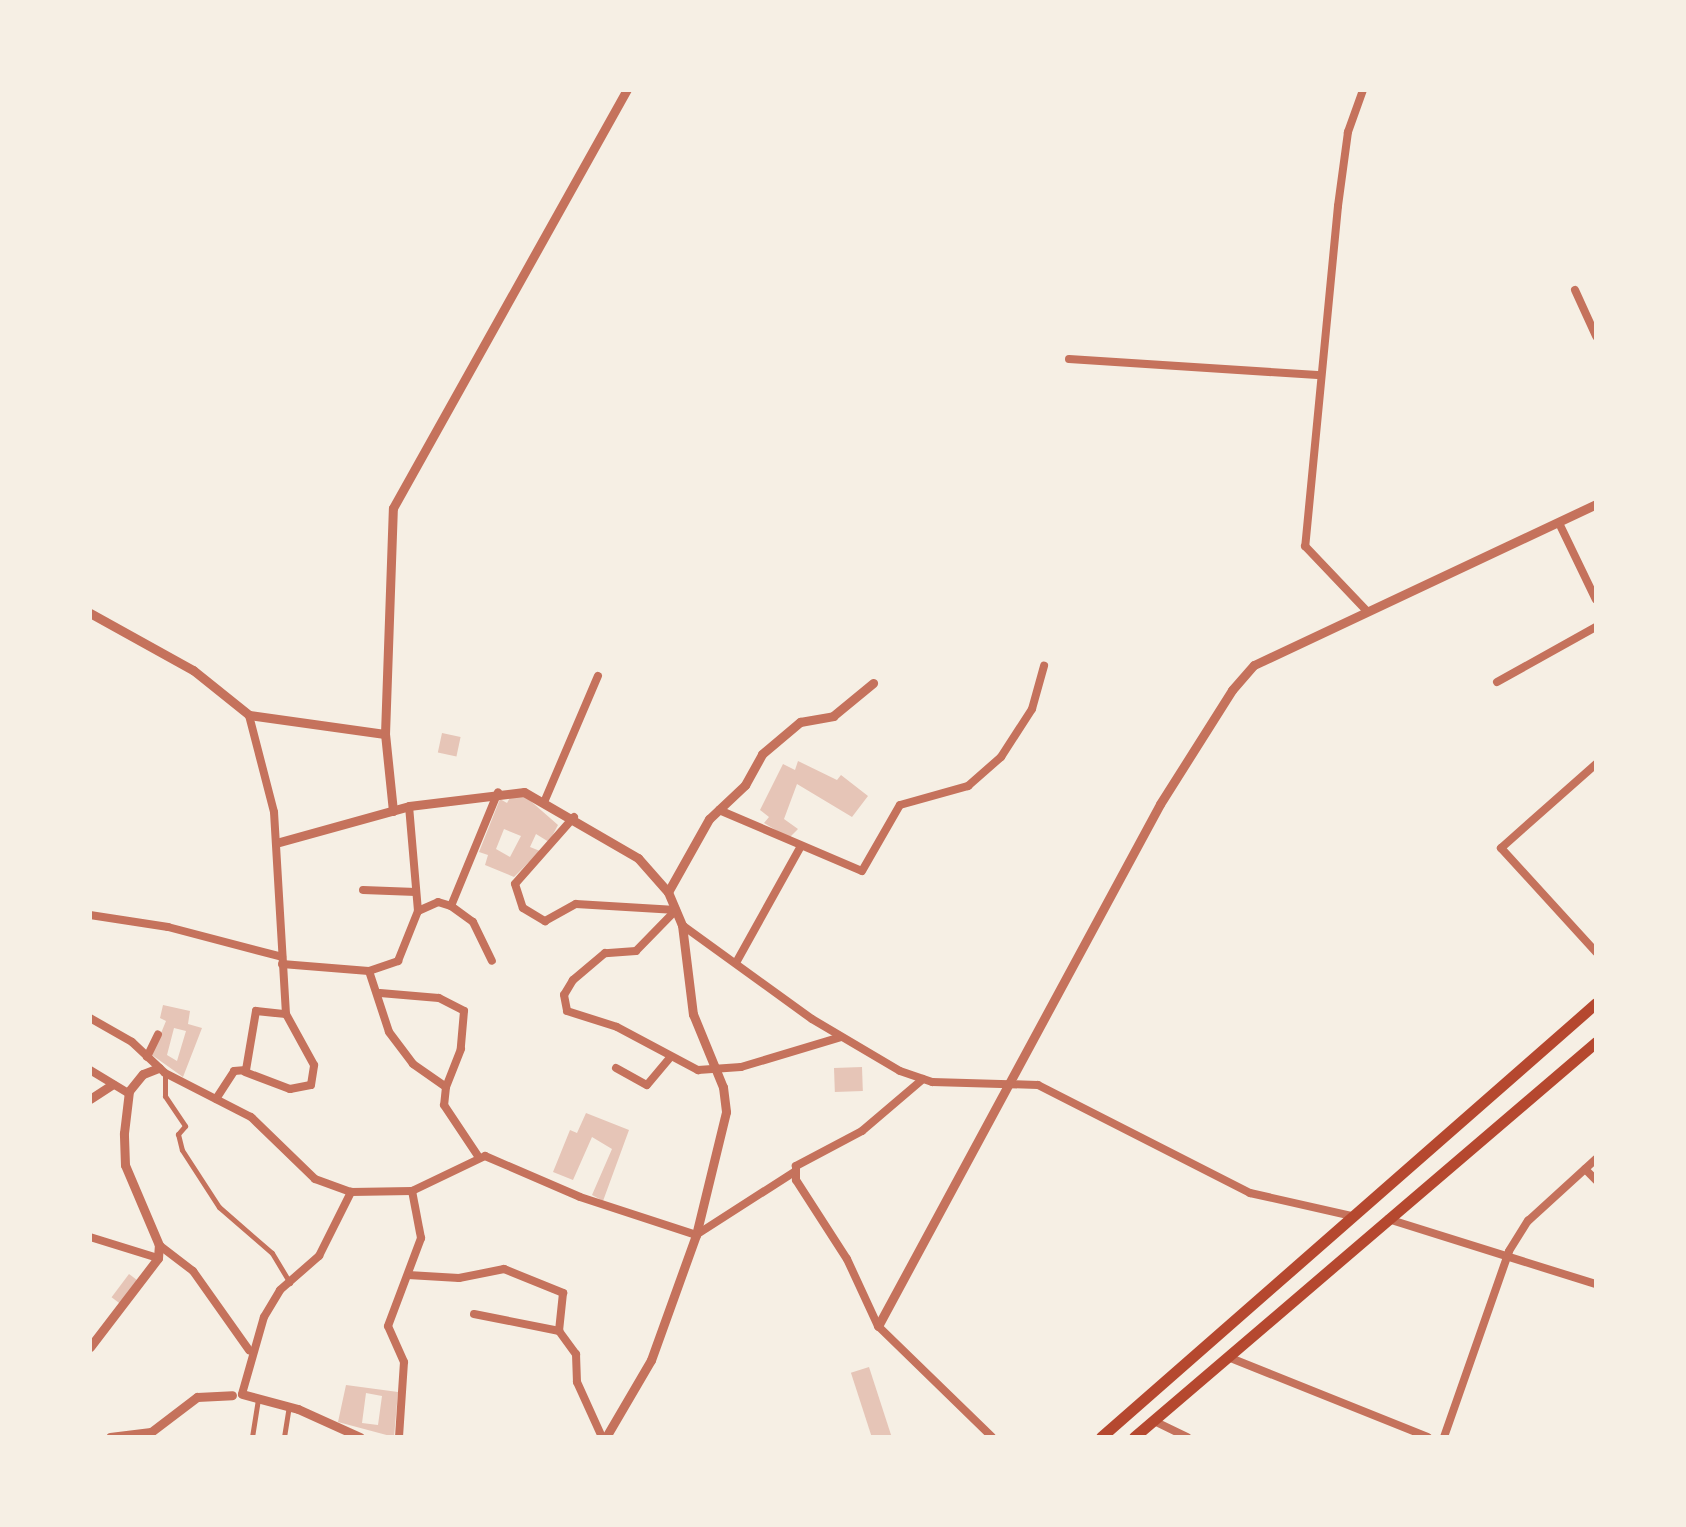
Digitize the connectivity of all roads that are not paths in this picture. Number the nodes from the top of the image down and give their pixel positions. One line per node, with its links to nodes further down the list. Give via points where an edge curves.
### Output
1 (627, 90): 20 (street, via 393,508)
2 (1363, 90): 6 (street, via 1348,132)
3 (1575, 290): 4 (street)
4 (1596, 336)
5 (1070, 359): 6 (street)
6 (1317, 375): 10 (street, via 1305,546)
7 (1596, 504): 8 (street)
8 (1559, 523): 9 (street); 10 (street)
9 (1596, 600)
10 (1367, 611): 58 (street, via 1254,665 1232,690 1160,804)
11 (90, 613): 12 (street)
12 (101, 620): 13 (street); 19 (street, via 194,670)
13 (90, 625)
14 (1596, 628): 17 (street)
15 (1044, 666): 29 (street, via 1032,709 1000,757 968,786 900,806 862,871)
16 (598, 676): 23 (street)
17 (1497, 682)
18 (873, 684): 25 (street, via 832,716 800,722 762,754 745,785)
19 (249, 715): 20 (street); 28 (street, via 264,759)
20 (386, 734): 26 (street)
21 (1596, 764): 38 (street, via 1501,848)
22 (498, 792): 23 (street); 24 (street); 33 (street)
23 (544, 800): 27 (street)
24 (410, 806): 26 (street); 31 (street)
25 (718, 810): 29 (street); 32 (street)
26 (392, 812): 28 (street)
27 (574, 817): 32 (street, via 657,872); 34 (street, via 516,884 523,908 546,921 576,904)
28 (276, 843): 39 (street)
29 (800, 848): 41 (street)
30 (363, 890): 31 (street)
31 (416, 892): 35 (street)
32 (668, 892): 34 (street)
33 (451, 906): 35 (street, via 438,902); 40 (street, via 473,922)
34 (676, 910): 37 (street); 51 (street, via 636,952 605,952 573,980 563,1004)
35 (418, 911): 42 (street, via 398,961)
36 (90, 916): 39 (street, via 168,927)
37 (682, 924): 41 (street); 54 (street, via 693,1014)
38 (1596, 952)
39 (282, 961): 42 (street); 45 (street)
40 (492, 961)
41 (737, 961): 48 (street)
42 (369, 971): 43 (street)
43 (380, 993): 60 (street, via 389,1032 413,1064); 60 (street, via 439,998 464,1010 461,1049)
44 (1596, 1003): 71 (main road)
45 (286, 1014): 56 (street, via 256,1010); 56 (street, via 314,1066 311,1085 290,1089)
46 (90, 1018): 50 (street)
47 (158, 1034): 50 (street)
48 (841, 1037): 54 (street); 57 (street)
49 (1596, 1042): 72 (main road)
50 (146, 1058): 55 (street)
51 (669, 1060): 52 (street, via 647,1084 630,1081); 54 (street)
52 (616, 1068)
53 (90, 1070): 59 (street)
54 (715, 1070): 73 (street, via 726,1112)
55 (162, 1071): 61 (street, via 142,1074); 63 (street); 79 (street, via 165,1096 185,1126 178,1134 182,1150 219,1207 272,1252)
56 (245, 1072): 63 (street, via 234,1071)
57 (923, 1078): 58 (street, via 980,1086); 67 (street, via 862,1131)
58 (1012, 1080): 71 (street, via 1038,1085 1250,1193); 82 (street)
59 (113, 1084): 61 (street); 62 (street)
60 (446, 1087): 64 (street, via 444,1106)
61 (128, 1093): 75 (street, via 125,1164)
62 (90, 1099)
63 (216, 1099): 70 (street, via 272,1132 315,1179)
64 (478, 1156): 69 (street); 73 (street)
65 (1596, 1159): 66 (street)
66 (1584, 1169): 68 (street); 76 (street, via 1528,1221)
67 (794, 1172): 73 (street); 82 (street, via 848,1259)
68 (1596, 1180)
69 (412, 1191): 70 (street); 78 (street, via 421,1238)
70 (351, 1192): 79 (street, via 318,1256)
71 (1352, 1216): 99 (main road)
72 (1388, 1219): 76 (street); 86 (main road)
73 (696, 1235): 97 (street, via 652,1360)
74 (90, 1237): 77 (street)
75 (159, 1244): 77 (street); 85 (street, via 193,1270)
76 (1508, 1251): 80 (street); 103 (street)
77 (158, 1258): 84 (street)
78 (408, 1275): 83 (street, via 511,1271 563,1293); 96 (street, via 388,1326 404,1362)
79 (290, 1283): 85 (street)
80 (1596, 1284)
81 (474, 1314): 83 (street)
82 (878, 1326): 98 (street)
83 (560, 1331): 97 (street, via 576,1354 577,1382)
84 (90, 1347)
85 (249, 1350): 87 (street)
86 (1224, 1355): 90 (main road); 102 (street)
87 (237, 1394): 88 (street); 91 (street, via 197,1397)
88 (258, 1398): 89 (street); 93 (street)
89 (288, 1406): 94 (street); 95 (street)
90 (1154, 1421): 100 (main road); 101 (street)
91 (151, 1434): 92 (street)
92 (110, 1437)
93 (252, 1437)
94 (284, 1437)
95 (360, 1437)
96 (399, 1437)
97 (604, 1437)
98 (992, 1437)
99 (1101, 1437)
100 (1134, 1437)
101 (1187, 1437)
102 (1428, 1437)
103 (1444, 1437)

